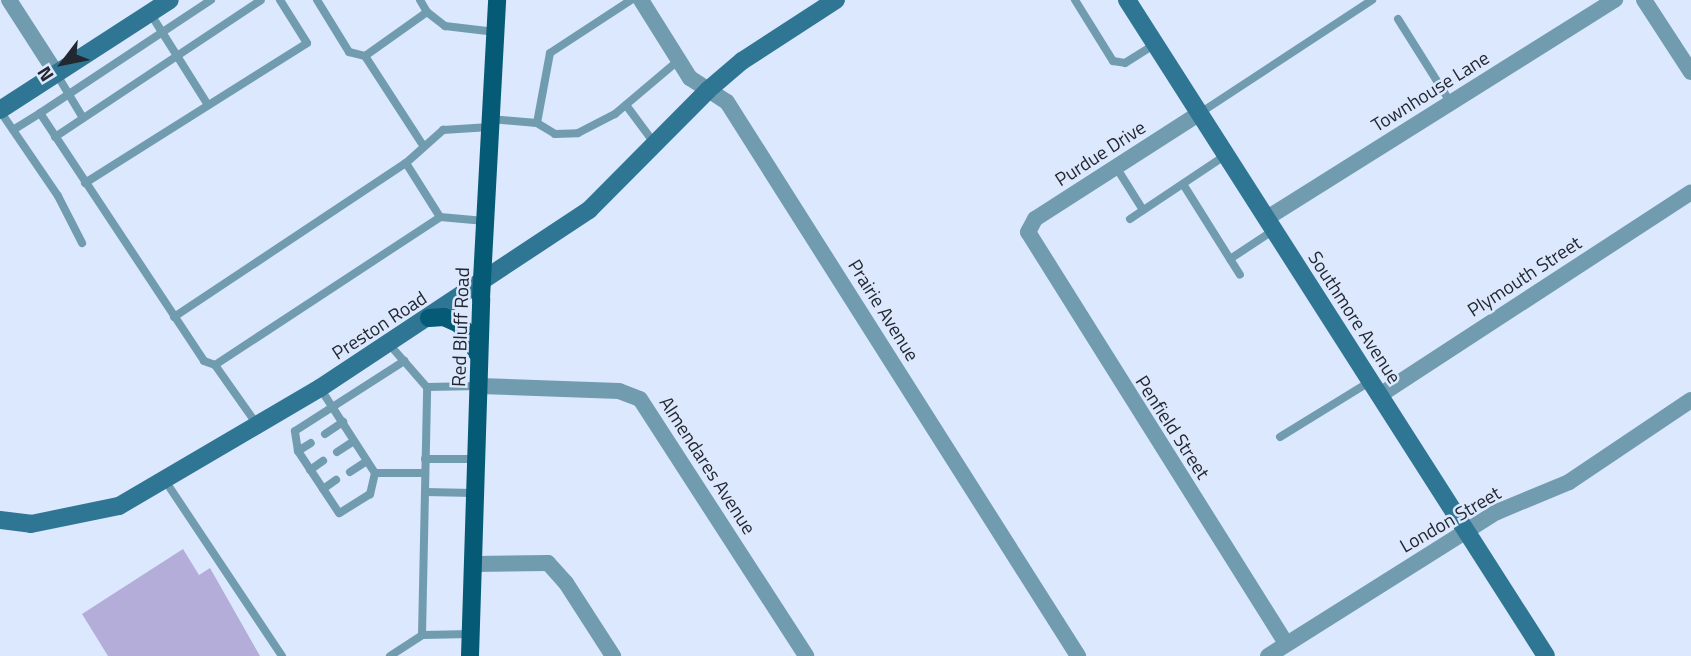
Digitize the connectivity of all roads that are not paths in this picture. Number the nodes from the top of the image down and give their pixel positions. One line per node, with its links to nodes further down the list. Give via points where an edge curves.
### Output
1 (9, 0): 27 (street)
2 (170, 0): 18 (main road)
3 (211, 0): 21 (lane)
4 (261, 0): 23 (lane)
5 (280, 0): 31 (lane, via 307,43)
6 (317, 0): 24 (lane, via 349,52)
7 (420, 0): 17 (lane)
8 (497, 0): 20 (main road, Red Bluff Road)
9 (631, 0): 38 (lane, via 550,53)
10 (641, 0): 25 (street, Prairie Avenue)
11 (835, 0): 28 (main road, Preston Road, via 742,61)
12 (1075, 0): 22 (lane, via 1113,61 1125,63)
13 (1127, 0): 22 (main road, Southmore Avenue)
14 (1372, 0): 35 (lane)
15 (1615, 0): 30 (street, Townhouse Lane)
16 (1644, 0): 26 (street)
17 (427, 12): 20 (lane, via 445,26); 24 (lane)
18 (150, 13): 21 (lane); 27 (main road)
19 (1398, 19): 30 (lane)
20 (496, 32): 37 (main road, Red Bluff Road)
21 (162, 33): 23 (lane); 29 (lane)
22 (1156, 44): 35 (main road, Southmore Avenue)
23 (177, 55): 31 (lane); 36 (lane)
24 (365, 56): 42 (lane)
25 (679, 60): 28 (street, Prairie Avenue, via 690,78); 32 (lane)
26 (1691, 72)
27 (56, 73): 29 (lane); 33 (main road)
28 (708, 90): 41 (main road, Preston Road); 103 (street, Prairie Avenue, via 727,102)
29 (69, 94): 34 (lane); 36 (lane)
30 (1451, 103): 53 (street, Townhouse Lane)
31 (208, 105): 46 (lane)
32 (626, 105): 38 (lane, via 578,133 555,134); 41 (lane)
33 (0, 110): 39 (lane)
34 (40, 113): 39 (lane); 40 (lane)
35 (1200, 113): 43 (main road, Southmore Avenue); 45 (street, Purdue Drive)
36 (83, 118): 40 (lane)
37 (491, 123): 38 (lane); 42 (lane, via 443,130); 52 (main road, Red Bluff Road)
38 (537, 123)
39 (13, 130): 55 (lane, via 58,196)
40 (55, 137): 46 (lane)
41 (655, 144): 58 (main road, Preston Road, via 589,211)
42 (424, 146): 44 (lane)
43 (1226, 155): 47 (lane); 53 (main road, Southmore Avenue)
44 (406, 163): 50 (lane); 59 (lane)
45 (1116, 167): 49 (lane); 54 (street, Purdue Drive, via 1035,219)
46 (85, 183): 59 (lane)
47 (1183, 184): 49 (lane); 56 (lane)
48 (1691, 192): 68 (street, Plymouth Street)
49 (1143, 210): 51 (lane)
50 (440, 216): 52 (lane); 64 (lane)
51 (1129, 219)
52 (485, 221): 58 (main road, Red Bluff Road)
53 (1270, 224): 56 (lane); 68 (main road, Southmore Avenue)
54 (1028, 232): 97 (street, Penfield Street)
55 (82, 243)
56 (1230, 259): 57 (lane)
57 (1241, 275)
58 (481, 283): 60 (main road, Preston Road); 63 (main road, Red Bluff Road)
59 (174, 317): 64 (lane, via 204,361)
60 (429, 318): 61 (main road, Preston Road); 63 (main road, via 444,317 458,324 470,336)
61 (388, 344): 62 (lane); 67 (main road, Preston Road)
62 (404, 361): 66 (lane); 70 (lane)
63 (480, 361): 65 (main road, Red Bluff Road)
64 (215, 365): 72 (lane)
65 (479, 386): 66 (lane); 80 (main road, Red Bluff Road); 102 (street, Almendares Avenue, via 619,391 640,399)
66 (427, 387): 79 (lane)
67 (320, 388): 70 (lane); 72 (main road, Preston Road)
68 (1376, 388): 74 (lane); 93 (main road, Southmore Avenue)
69 (1691, 401): 93 (street, London Street, via 1569,482)
70 (333, 407): 71 (lane); 77 (lane, via 295,431)
71 (343, 422): 73 (lane); 75 (lane)
72 (258, 426): 88 (main road, Preston Road)
73 (325, 434)
74 (1280, 437)
75 (354, 441): 78 (lane); 82 (lane)
76 (311, 443): 77 (lane)
77 (298, 451): 83 (lane)
78 (337, 452)
79 (425, 459): 80 (lane); 86 (lane)
80 (477, 459): 91 (main road, Red Bluff Road)
81 (323, 461): 83 (lane)
82 (367, 461): 84 (lane); 85 (lane)
83 (310, 470): 89 (lane)
84 (350, 472)
85 (375, 473): 86 (lane); 89 (lane, via 370,494 339,513)
86 (425, 474): 90 (lane)
87 (336, 480): 89 (lane)
88 (166, 482): 92 (main road, Preston Road, via 119,506 71,518 31,524); 98 (lane)
89 (323, 489)
90 (425, 492): 91 (lane); 96 (lane)
91 (476, 493): 94 (main road, Red Bluff Road)
92 (0, 520)
93 (1466, 530): 97 (street, London Street); 105 (main road, Southmore Avenue)
94 (474, 564): 95 (main road, Red Bluff Road); 101 (street, via 548,563)
95 (471, 634): 96 (lane); 100 (main road, Red Bluff Road)
96 (422, 635): 99 (lane)
97 (1286, 644): 104 (street, London Street)
98 (282, 656)
99 (390, 656)
100 (470, 656)
101 (613, 656)
102 (806, 656)
103 (1078, 656)
104 (1268, 656)
105 (1546, 656)

